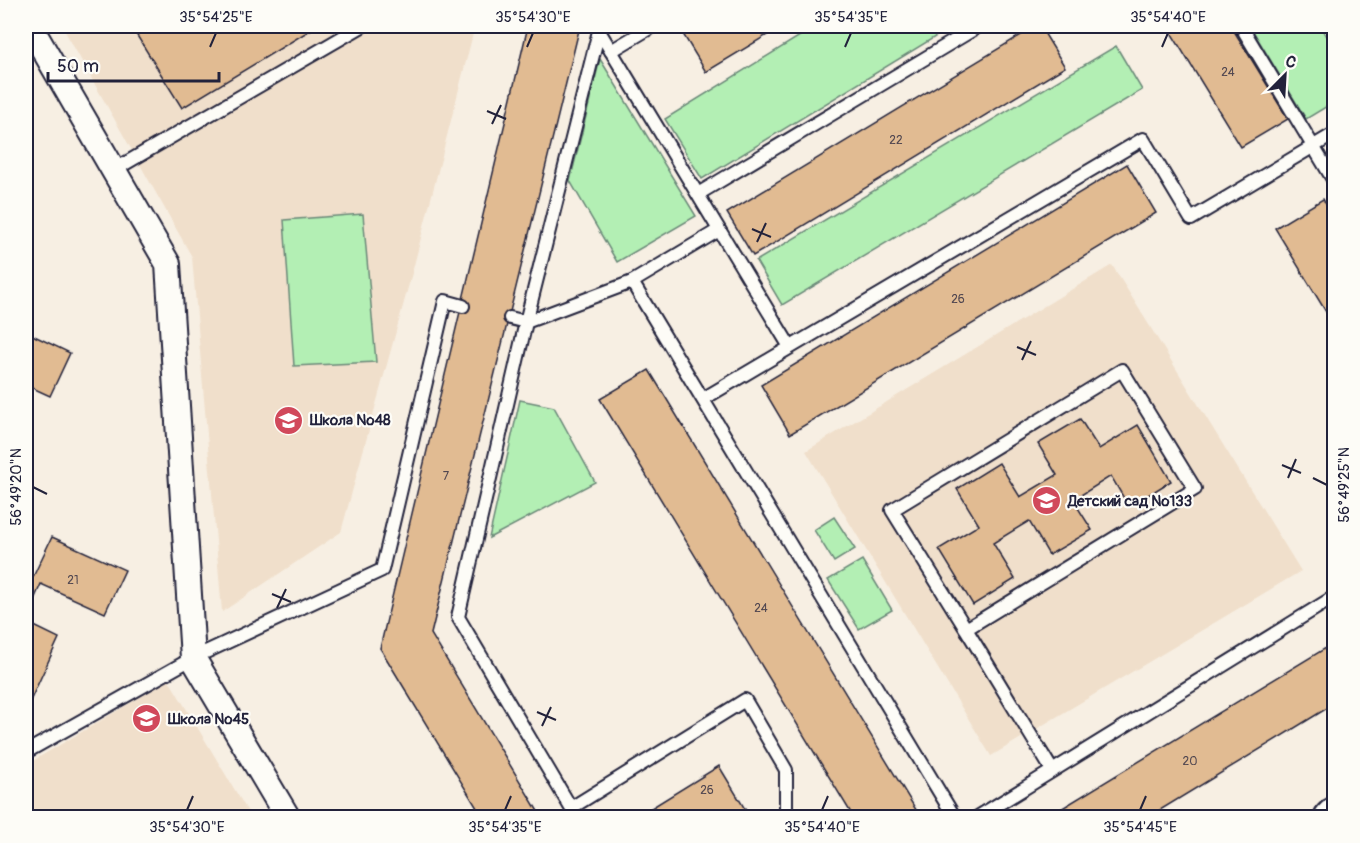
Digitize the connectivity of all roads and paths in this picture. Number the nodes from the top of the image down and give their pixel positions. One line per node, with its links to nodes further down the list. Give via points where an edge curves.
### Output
1 (30, 26): 10 (street)
2 (362, 26): 10 (lane)
3 (653, 26): 7 (lane)
4 (979, 26): 12 (lane)
5 (1241, 26): 9 (lane)
6 (599, 28): 7 (lane); 17 (lane)
7 (611, 51): 12 (lane)
8 (1335, 134): 9 (lane)
9 (1314, 146): 11 (lane); 18 (lane, via 1191,219 1143,139)
10 (114, 170): 22 (street, via 168,264)
11 (1335, 181)
12 (698, 194): 13 (lane)
13 (719, 230): 14 (lane); 18 (lane)
14 (632, 282): 17 (lane); 19 (lane)
15 (463, 306): 22 (lane, via 445,301 382,570)
16 (510, 318): 17 (lane)
17 (526, 322): 27 (lane, via 458,617 571,808 745,700 786,770)
18 (790, 347): 19 (lane)
19 (703, 399): 28 (lane)
20 (1335, 597): 24 (lane)
21 (966, 629): 21 (lane, via 892,510 1122,370 1195,489); 24 (lane)
22 (193, 658): 23 (lane); 26 (street)
23 (26, 752)
24 (1052, 770): 29 (lane)
25 (1335, 815): 30 (main road)
26 (288, 818)
27 (786, 818)
28 (955, 818)
29 (976, 818)
30 (1331, 818)

